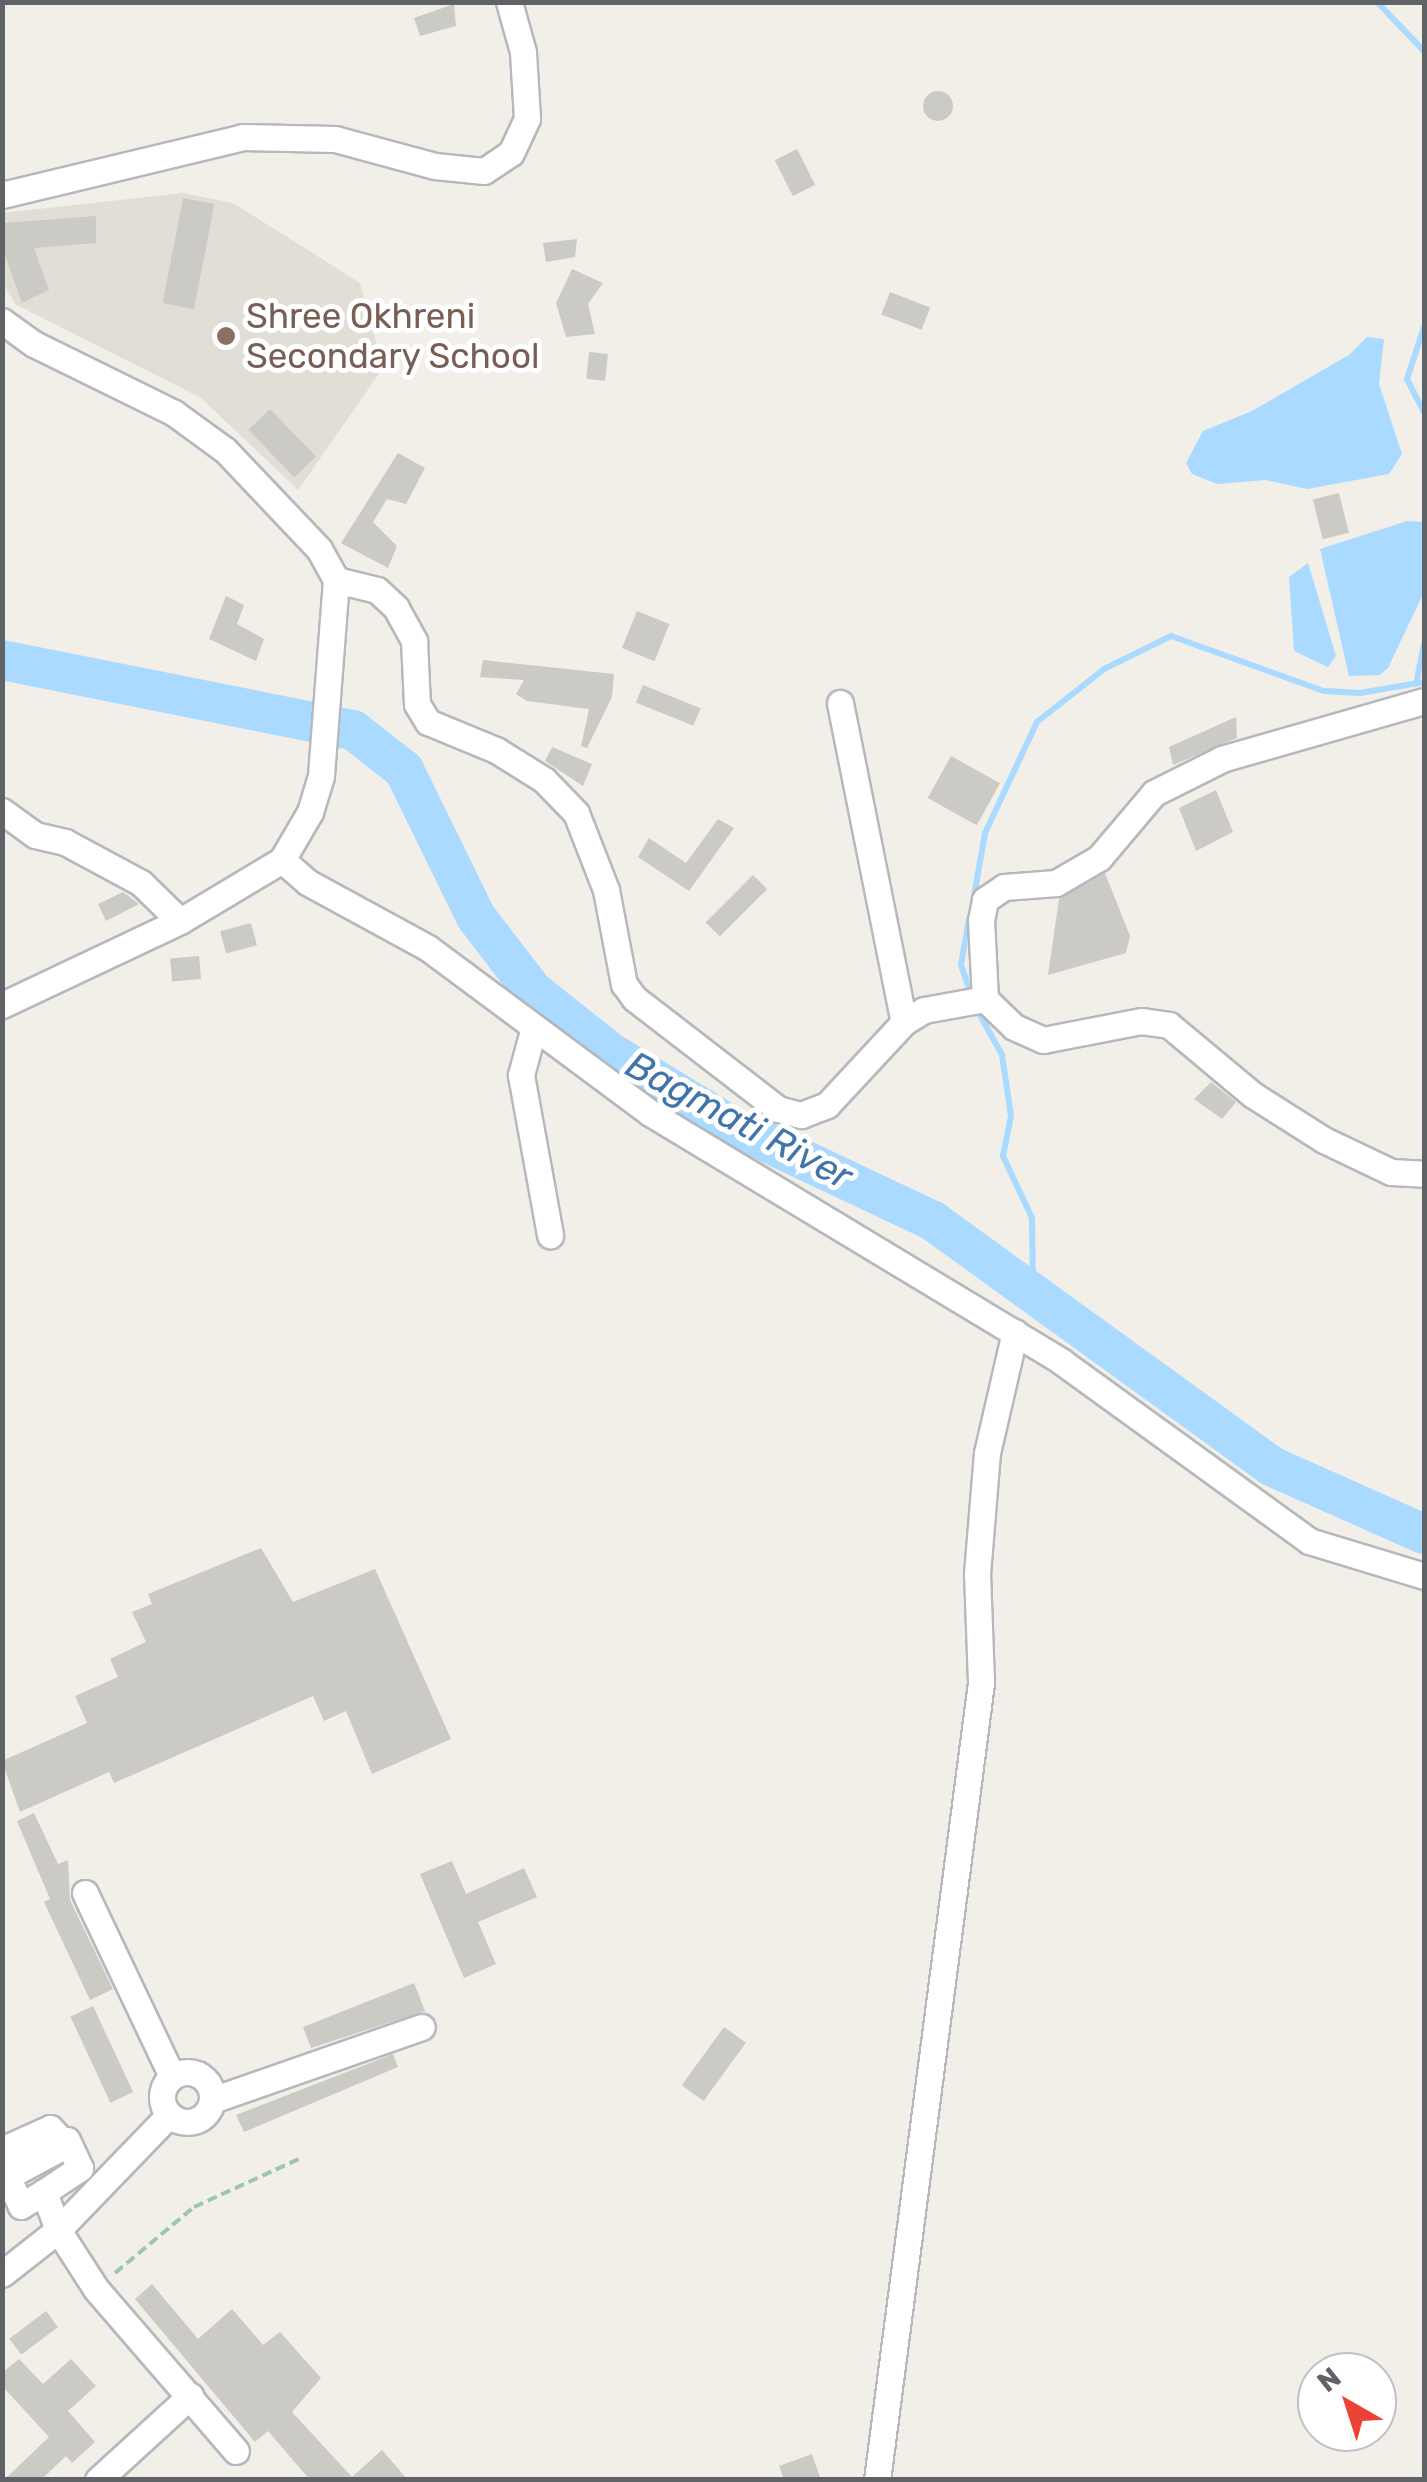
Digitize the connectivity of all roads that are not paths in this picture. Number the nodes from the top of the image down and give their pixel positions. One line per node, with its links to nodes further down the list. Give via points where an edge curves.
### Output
1 (509, 2): 2 (street, via 523,52 528,118 511,153 484,171 435,166 335,139 243,136)
2 (2, 196)
3 (2, 321): 4 (street, via 34,344 174,413 225,450 319,549)
4 (336, 580): 8 (street, via 321,776 310,812); 12 (street, via 377,590 396,608 414,640 417,704 428,722 496,750 544,780 576,813 606,890 624,984 756,1094 801,1115 827,1105)
5 (1424, 700): 10 (street, via 1222,759 1154,793 1100,858 1056,883 1004,887 985,900)
6 (840, 703): 12 (street)
7 (2, 811): 9 (street, via 35,835 65,842 141,883)
8 (282, 860): 9 (street); 13 (street, via 307,882 428,948)
9 (180, 920): 11 (street)
10 (984, 999): 12 (street, via 924,1010); 14 (street, via 1014,1027 1043,1040 1141,1021 1169,1025 1253,1096 1324,1140 1391,1172)
11 (2, 1005)
12 (904, 1022)
13 (534, 1027): 15 (street, via 520,1075); 16 (street, via 650,1113)
14 (1424, 1174)
15 (550, 1236)
16 (1015, 1332): 17 (street, via 1309,1541); 29 (street, via 988,1452 976,1574 982,1682)
17 (1424, 1576)
18 (84, 1893): 20 (street)
19 (422, 2027): 21 (street)
20 (172, 2076): 21 (street, via 188,2071 204,2077); 22 (street, via 162,2095)
21 (212, 2100): 22 (street, via 199,2119)
22 (169, 2115): 24 (street)
23 (48, 2181): 24 (street)
24 (58, 2230): 25 (street); 26 (street, via 96,2288)
25 (2, 2274)
26 (190, 2396): 27 (street); 28 (street)
27 (236, 2450)
28 (98, 2480)
29 (877, 2480)

